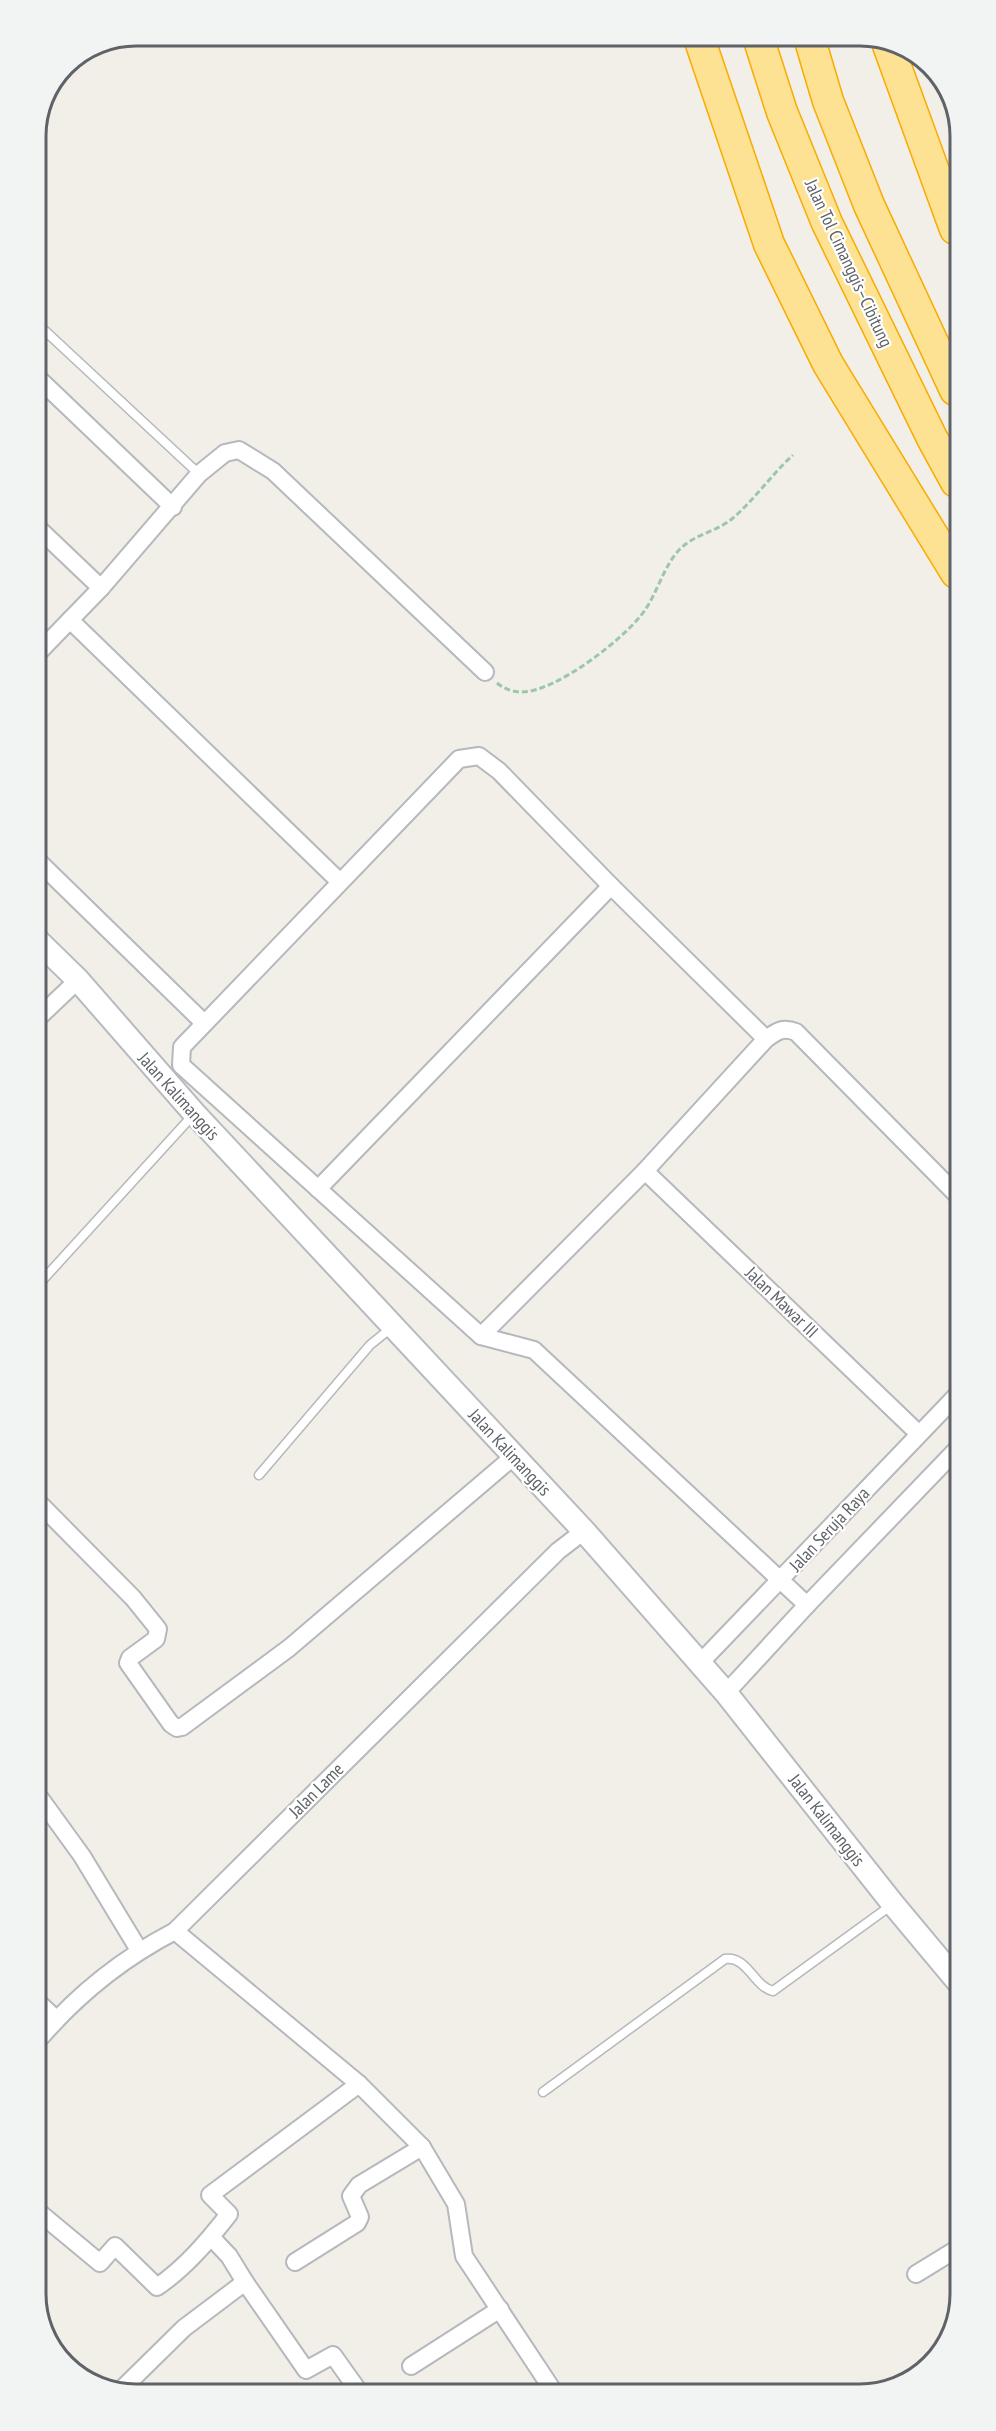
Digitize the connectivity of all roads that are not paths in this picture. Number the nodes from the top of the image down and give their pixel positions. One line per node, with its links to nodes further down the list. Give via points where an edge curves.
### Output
1 (702, 47): 13 (highway, via 769,244 828,364)
2 (761, 47): 9 (highway, Jalan Tol Cimanggis–Cibitung, via 782,112 827,223)
3 (812, 47): 7 (highway, via 828,101 869,205)
4 (891, 52): 5 (highway)
5 (950, 215)
6 (47, 333): 10 (lane)
7 (950, 377)
8 (47, 387): 11 (street)
9 (950, 471)
10 (199, 474): 11 (street); 17 (street, via 225,453 239,450 252,456 273,471)
11 (172, 507): 14 (street)
12 (47, 536): 14 (street)
13 (950, 563)
14 (101, 588): 15 (street)
15 (70, 620): 16 (street); 19 (street)
16 (47, 643)
17 (485, 672)
18 (47, 869): 24 (street)
19 (340, 882): 20 (street, via 459,759 479,756 499,771); 24 (street)
20 (611, 886): 25 (street); 29 (street)
21 (47, 949): 22 (main road, Jalan Kalimanggis)
22 (78, 980): 23 (street); 26 (main road, Jalan Kalimanggis)
23 (47, 1010)
24 (204, 1023): 29 (street, via 182,1047 181,1065)
25 (766, 1039): 27 (street); 28 (street, via 778,1030 796,1032)
26 (194, 1113): 30 (lane); 31 (main road, Jalan Kalimanggis)
27 (645, 1171): 32 (street); 34 (street, Jalan Mawar III)
28 (950, 1188)
29 (318, 1189): 32 (street)
30 (46, 1276)
31 (393, 1327): 36 (main road, Jalan Kalimanggis); 37 (lane, via 370,1346)
32 (481, 1336): 40 (street, via 534,1350)
33 (950, 1402): 34 (street, Jalan Seruja Raya)
34 (919, 1434): 40 (street, Jalan Seruja Raya)
35 (950, 1456): 41 (street, Jalan Seruja Raya)
36 (513, 1457): 38 (street, via 289,1648 177,1728 128,1663 156,1639 158,1629 133,1598); 39 (main road, Jalan Kalimanggis)
37 (259, 1475)
38 (46, 1510)
39 (584, 1531): 42 (main road, Jalan Kalimanggis); 46 (street, Jalan Lame, via 558,1551)
40 (781, 1580): 41 (street); 42 (street, Jalan Seruja Raya)
41 (807, 1605): 43 (street, Jalan Seruja Raya)
42 (700, 1663): 43 (main road, Jalan Kalimanggis)
43 (726, 1693): 45 (main road, Jalan Kalimanggis)
44 (46, 1807): 47 (street, via 82,1856)
45 (893, 1904): 48 (main road, Jalan Kalimanggis); 53 (lane, via 773,1990 765,1988 740,1961 725,1959)
46 (175, 1931): 47 (street, Jalan Lame); 52 (street)
47 (139, 1950): 50 (street, Jalan Lame, via 82,1993)
48 (950, 1966)
49 (46, 2010): 50 (street)
50 (56, 2019): 51 (street, Jalan Lame)
51 (46, 2031)
52 (359, 2084): 54 (street); 56 (street, via 210,2195 229,2214)
53 (543, 2092)
54 (422, 2147): 58 (street, via 359,2185 351,2196 360,2217 357,2223); 61 (street, via 456,2204 464,2256)
55 (46, 2219): 56 (street, via 100,2264 115,2246 157,2287)
56 (211, 2237): 60 (street)
57 (950, 2253): 59 (street)
58 (295, 2262)
59 (916, 2274)
60 (245, 2282): 63 (street, via 184,2328); 64 (street, via 306,2370 333,2355)
61 (500, 2309): 62 (street); 65 (street)
62 (411, 2366)
63 (127, 2384)
64 (354, 2384)
65 (549, 2384)

